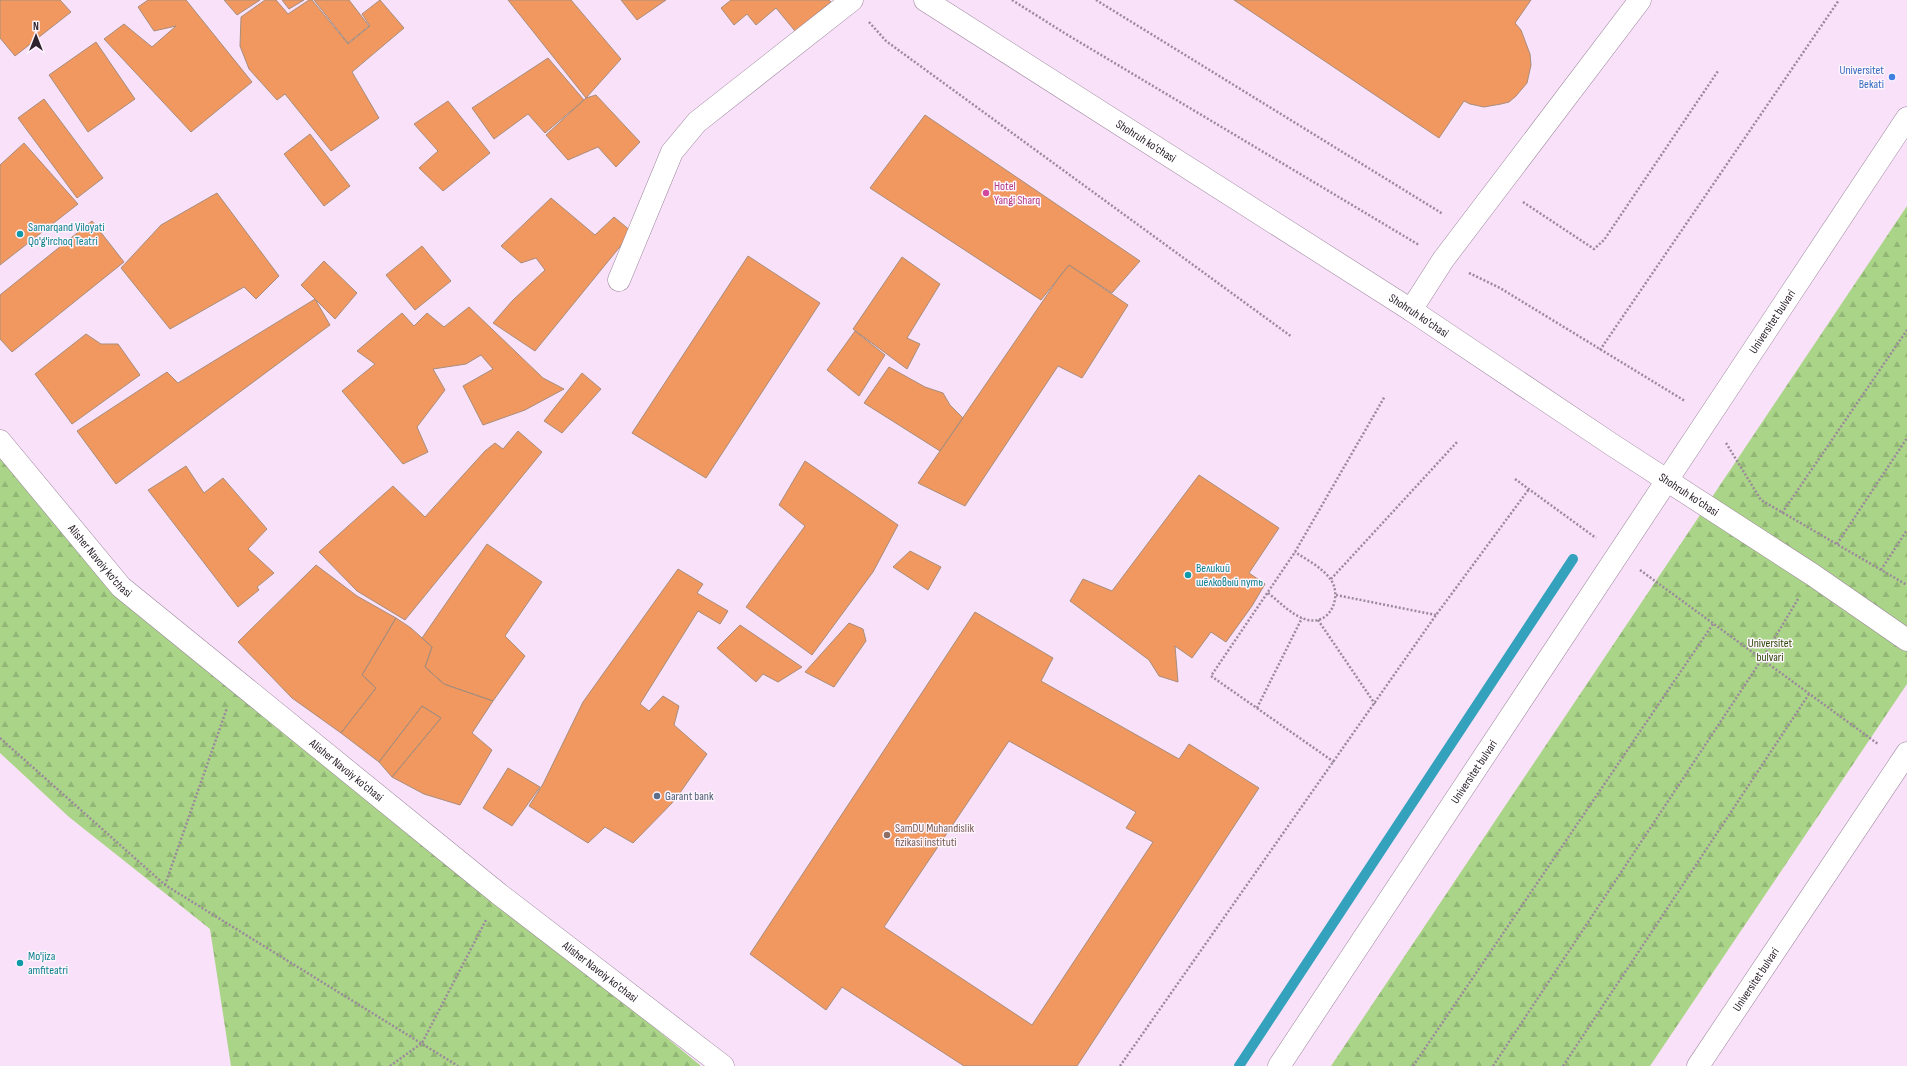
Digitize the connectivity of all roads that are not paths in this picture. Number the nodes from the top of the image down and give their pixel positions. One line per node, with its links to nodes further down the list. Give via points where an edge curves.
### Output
1 (925, 0): 6 (main road, Shohruh ko'chasi)
2 (1640, 0): 6 (main road, via 1443,260)
3 (851, 1): 5 (main road, via 697,122 672,152)
4 (1907, 118): 8 (main road, Universitet bulvari)
5 (619, 280)
6 (1411, 310): 8 (main road, Shohruh ko'chasi)
7 (0, 442): 11 (main road, Alisher Navoiy ko'chasi, via 121,587 499,894)
8 (1667, 479): 9 (main road, Shohruh ko'chasi); 12 (main road, Universitet bulvari)
9 (1907, 640)
10 (1904, 757): 13 (main road, Universitet bulvari)
11 (723, 1066)
12 (1279, 1066)
13 (1698, 1066)

